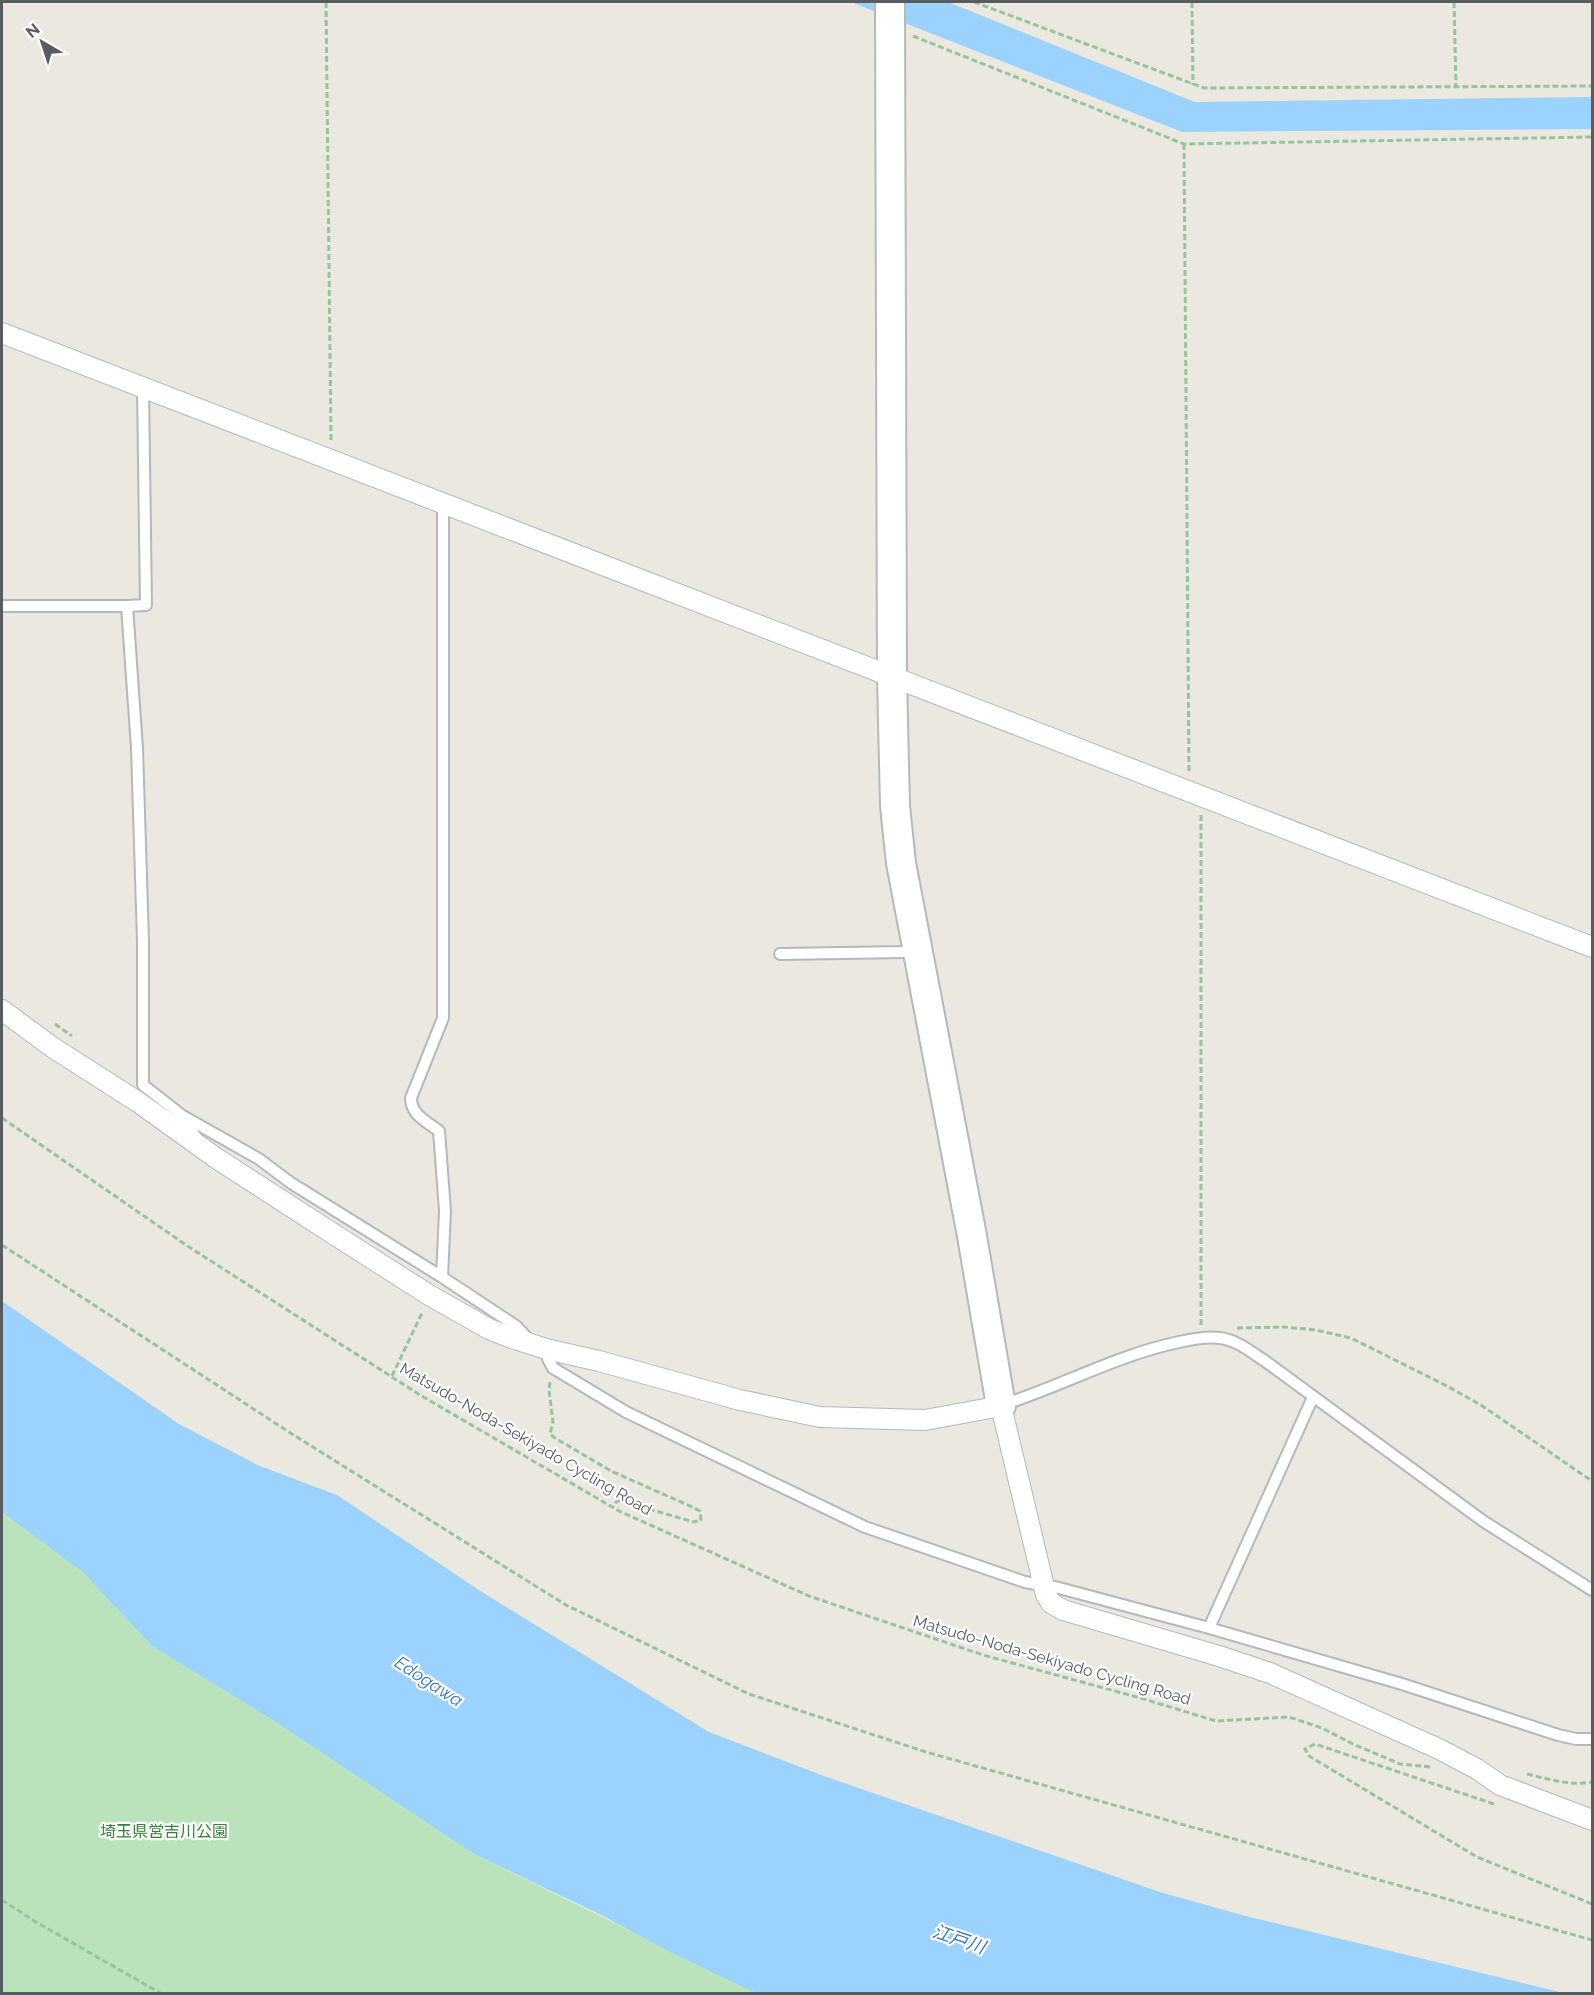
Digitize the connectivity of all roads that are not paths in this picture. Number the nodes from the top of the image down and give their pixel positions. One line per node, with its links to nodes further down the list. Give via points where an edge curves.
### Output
1 (890, 14): 7 (street)
2 (2, 333): 3 (street)
3 (143, 388): 4 (street); 6 (lane, via 146,605)
4 (443, 504): 7 (street); 14 (lane, via 443,1018 411,1098 416,1114 439,1131 445,1211)
5 (2, 606): 6 (lane)
6 (127, 606): 12 (lane, via 138,771 143,1085)
7 (892, 678): 8 (street); 9 (street, via 895,806)
8 (1593, 947)
9 (917, 951): 10 (lane); 17 (street)
10 (780, 954)
11 (2, 1010): 13 (street)
12 (180, 1114): 13 (lane); 14 (lane, via 259,1159)
13 (206, 1151): 15 (street, via 429,1294 489,1329)
14 (442, 1277): 15 (lane, via 516,1326)
15 (540, 1347): 17 (street, via 820,1417 925,1420); 18 (lane, via 557,1371 626,1412 865,1527 1025,1582)
16 (1313, 1397): 17 (lane, via 1239,1345 1221,1338 1200,1338 1131,1355); 19 (lane, via 1483,1521); 20 (lane)
17 (1001, 1406): 18 (street)
18 (1044, 1585): 20 (lane); 22 (street, via 1051,1603 1063,1610 1270,1673 1439,1749 1500,1785)
19 (1593, 1590)
20 (1209, 1629): 21 (lane, via 1402,1684 1558,1735)
21 (1593, 1740)
22 (1593, 1820)

